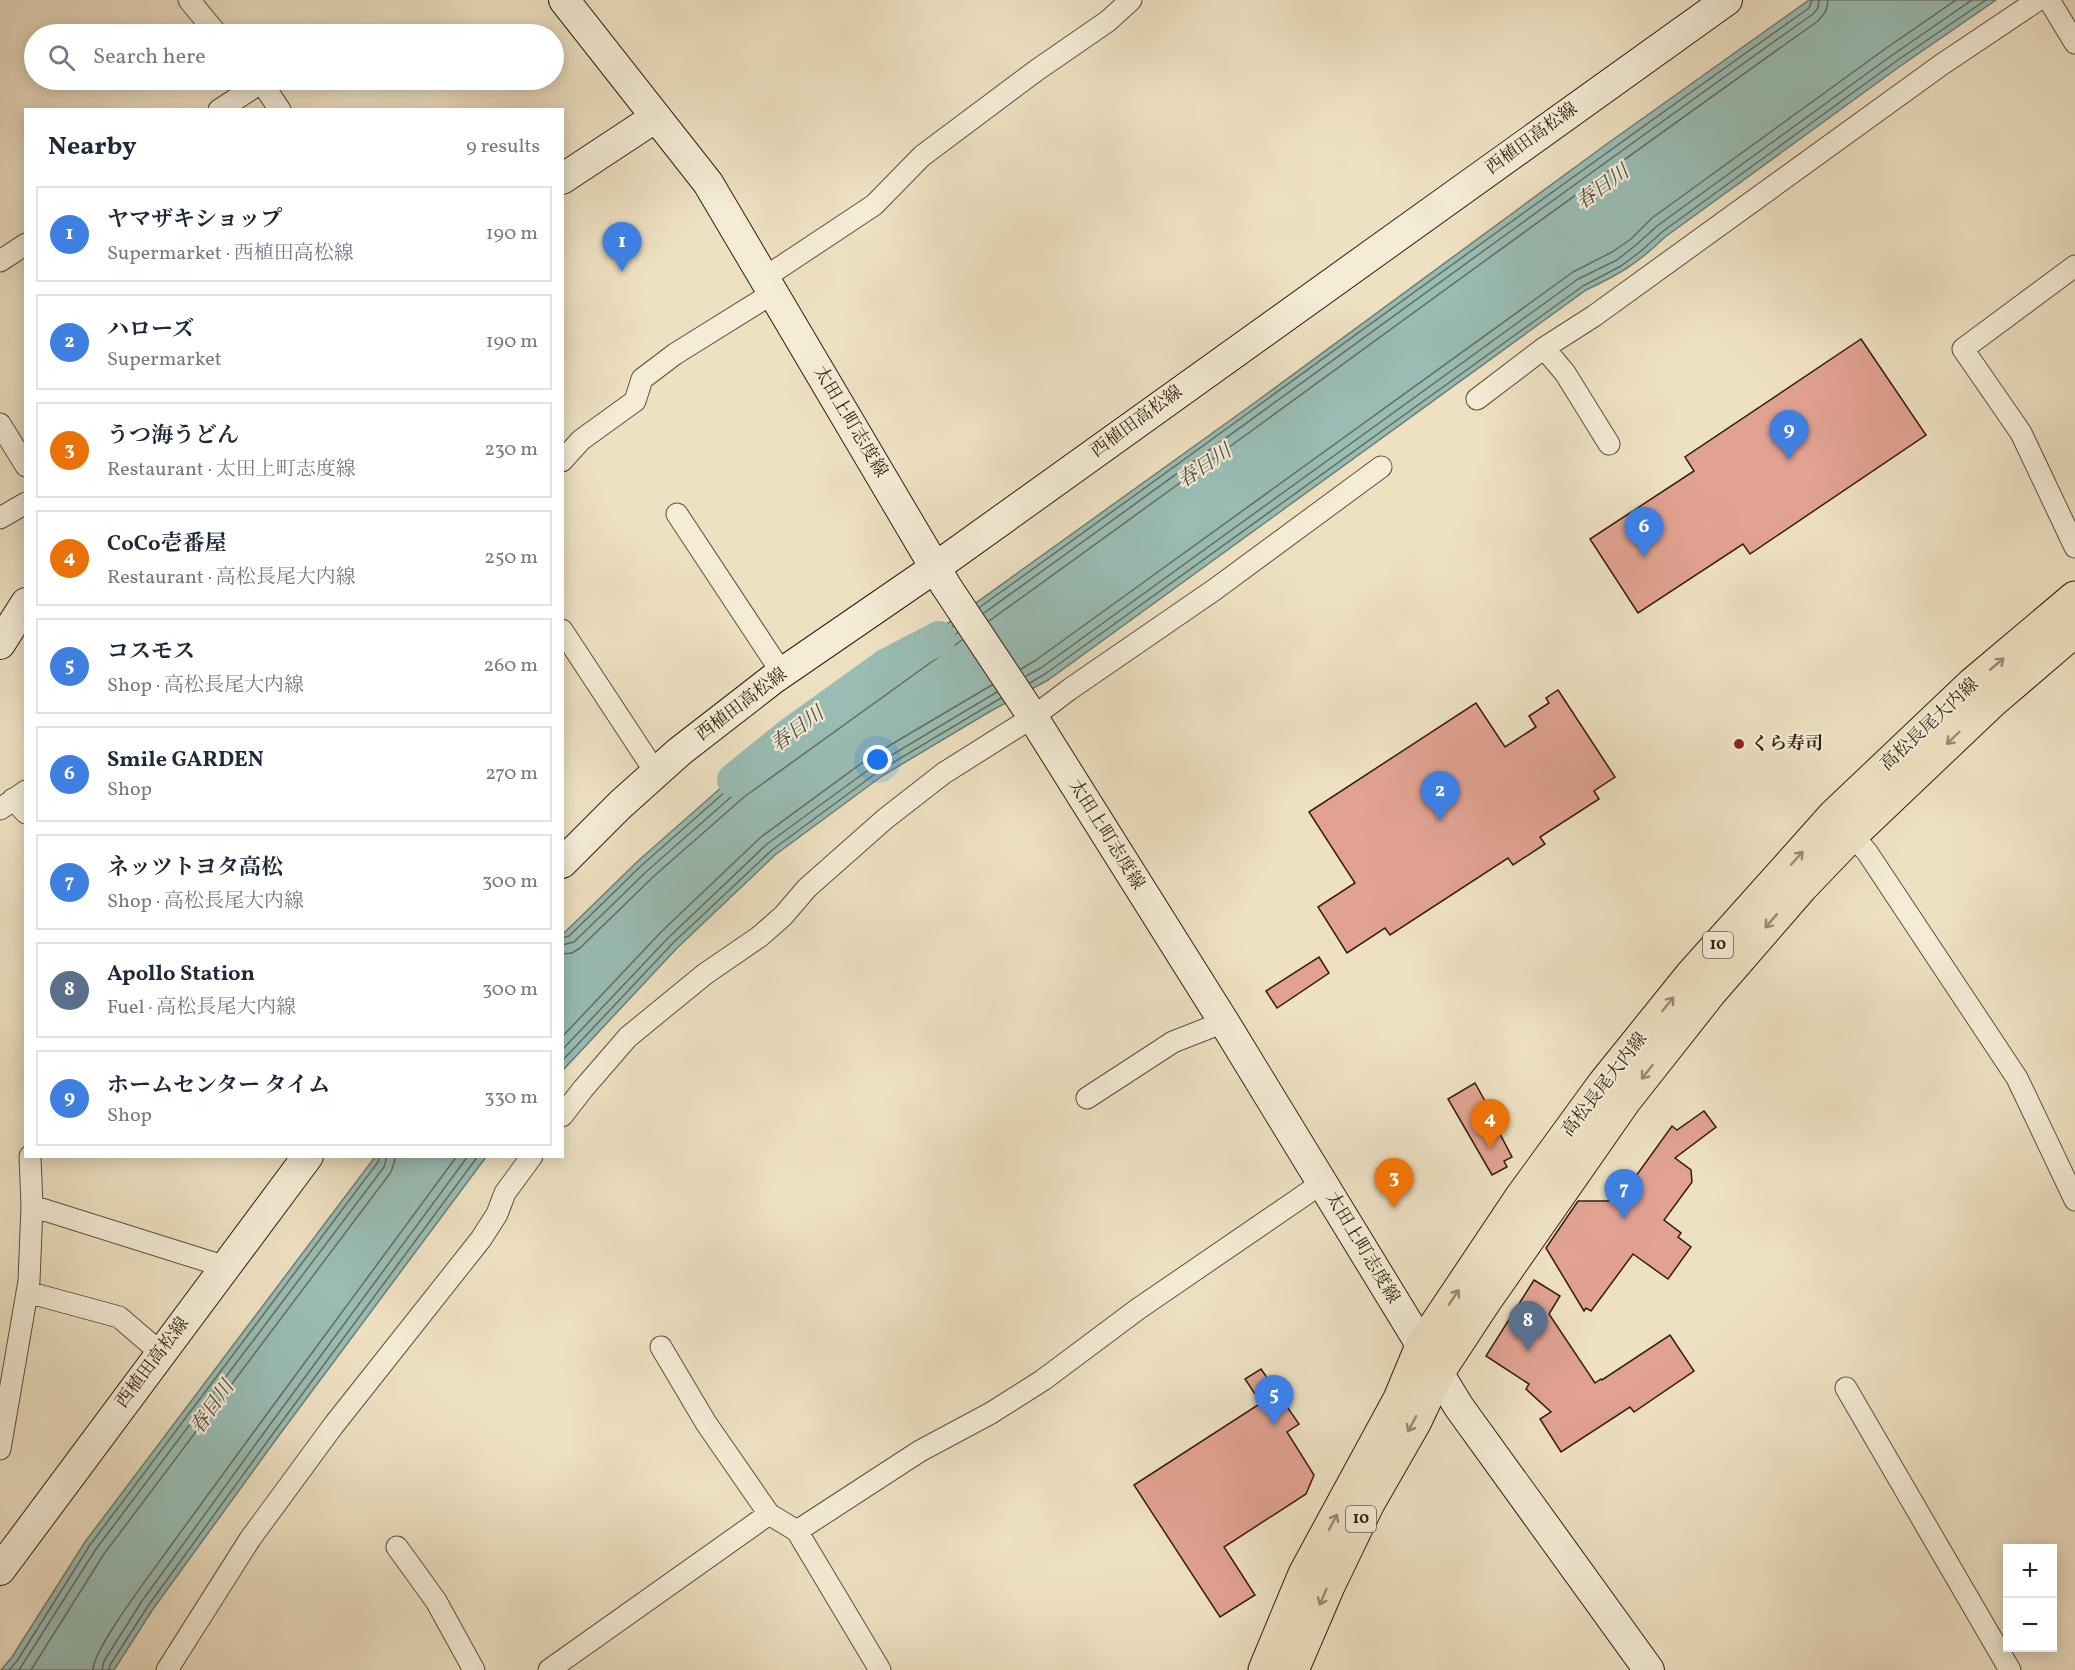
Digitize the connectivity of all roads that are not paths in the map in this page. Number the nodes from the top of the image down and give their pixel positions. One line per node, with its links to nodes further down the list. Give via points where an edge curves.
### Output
1 (189, 0): 7 (street)
2 (564, 0): 13 (main road, 太田上町志度線)
3 (1131, 0): 18 (street, via 1108,21 922,156 874,205)
4 (2038, 0): 19 (street)
5 (2049, 0): 8 (street)
6 (1719, 2): 30 (main road, 西植田高松線)
7 (209, 24)
8 (2075, 43)
9 (248, 90): 11 (street)
10 (267, 90): 12 (street)
11 (222, 108)
12 (279, 108)
13 (656, 117): 14 (main road); 18 (main road, 太田上町志度線, via 708,183)
14 (564, 178)
15 (24, 245): 16 (street)
16 (0, 261)
17 (2075, 266): 29 (street, via 1963,349 2021,433)
18 (769, 286): 23 (street, via 642,379 634,401 581,440); 30 (main road, 太田上町志度線)
19 (1544, 348): 20 (street); 22 (street, via 1565,373)
20 (1477, 399)
21 (0, 424): 24 (street)
22 (1609, 444)
23 (564, 459)
24 (24, 463)
25 (1381, 467): 37 (street, via 1214,590)
26 (24, 504): 28 (street)
27 (677, 514): 36 (street)
28 (0, 519)
29 (2075, 547)
30 (941, 576): 36 (main road, 西植田高松線); 37 (main road, 太田上町志度線)
31 (2075, 598): 39 (main road, 高松長尾大内線 / 10, one-way to 31, via 1973,684)
32 (24, 606): 35 (main road)
33 (2075, 630): 39 (main road, 高松長尾大内線 / 10, one-way to 39)
34 (564, 633): 38 (street)
35 (0, 644)
36 (782, 674): 38 (main road, 西植田高松線)
37 (1030, 713): 41 (main road, 太田上町志度線); 43 (street, via 885,819 759,937 705,974 628,1037)
38 (656, 772): 40 (main road, 西植田高松線)
39 (1843, 825): 48 (street, via 1867,852 2017,1078); 54 (main road, 高松長尾大内線 / 10, via 1802,886 1710,992 1624,1101 1486,1299)
40 (564, 861)
41 (1224, 1022): 42 (street, via 1173,1042); 47 (main road, 太田上町志度線)
42 (1087, 1098)
43 (564, 1113)
44 (30, 1158): 49 (street)
45 (307, 1158): 50 (main road, 西植田高松線)
46 (531, 1158): 61 (street, via 505,1193 481,1239 333,1426 250,1539)
47 (1322, 1183): 54 (main road, 太田上町志度線); 58 (street, via 1138,1309 1043,1380 992,1413 920,1451)
48 (2075, 1200)
49 (32, 1206): 50 (street); 51 (street)
50 (225, 1267): 53 (main road, 西植田高松線)
51 (27, 1292): 53 (street, via 119,1317); 56 (street)
52 (661, 1347): 57 (street, via 706,1423)
53 (161, 1353): 60 (main road, 西植田高松線)
54 (1430, 1359): 65 (main road, 高松長尾大内線 / 10, one-way to 54, via 1305,1574 1400,1399); 66 (main road, 高松長尾大内線 / 10, one-way to 66, via 1415,1421 1368,1503); 67 (main road, 太田上町志度線, via 1468,1422)
55 (1846, 1388): 68 (street)
56 (0, 1449)
57 (769, 1514): 58 (street); 63 (street)
58 (797, 1531): 64 (street)
59 (397, 1547): 62 (street, via 436,1601)
60 (0, 1570)
61 (167, 1670)
62 (474, 1670)
63 (549, 1670)
64 (880, 1670)
65 (1265, 1670)
66 (1292, 1670)
67 (1649, 1670)
68 (2010, 1670)

